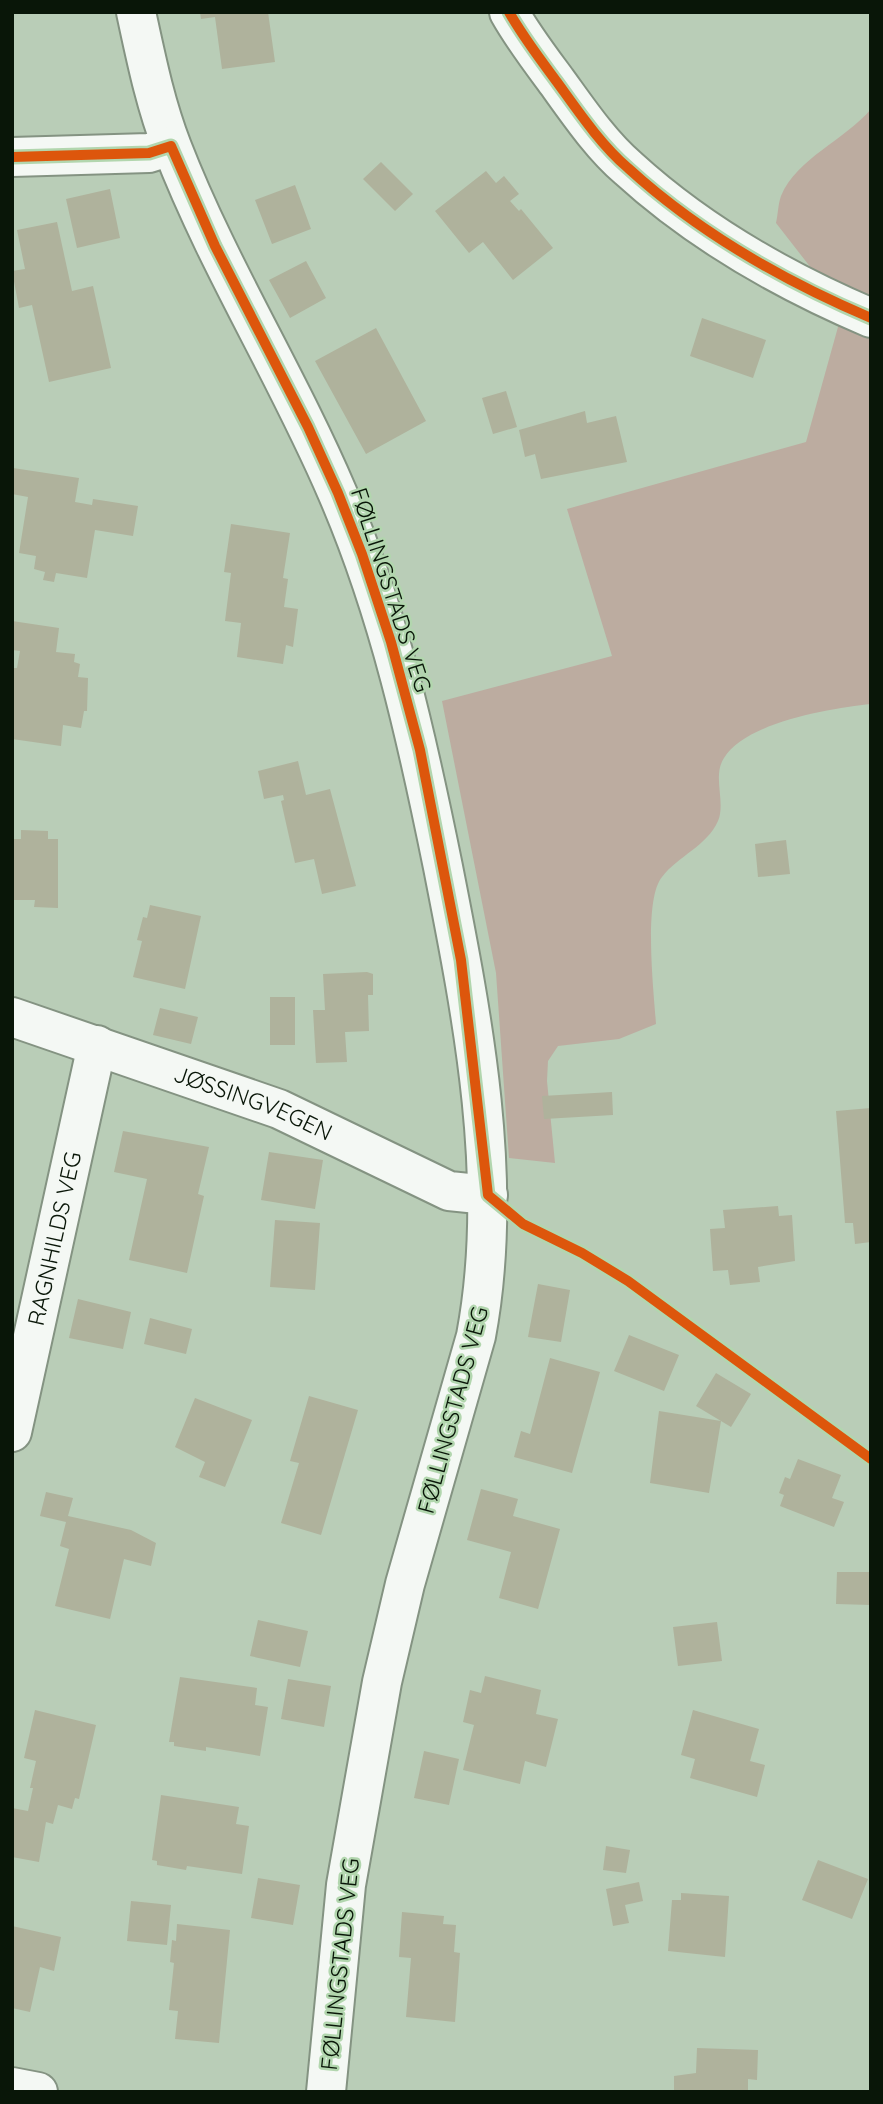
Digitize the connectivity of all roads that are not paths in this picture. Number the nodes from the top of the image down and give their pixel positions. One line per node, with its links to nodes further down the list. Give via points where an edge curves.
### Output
1 (136, 12): 3 (street, FØLLINGSTADS VEG)
2 (509, 12): 5 (street, via 520,33 625,167 695,224 823,298)
3 (172, 146): 4 (street, via 149,153); 8 (street, FØLLINGSTADS VEG, via 215,246 338,494 391,642 419,750 461,960)
4 (12, 157)
5 (871, 318)
6 (12, 1017): 7 (street, JØSSINGVEGEN)
7 (97, 1045): 8 (street, JØSSINGVEGEN, via 279,1109 449,1191); 9 (street, RAGNHILDS VEG)
8 (488, 1195): 12 (street, FØLLINGSTADS VEG, via 484,1294 476,1336 405,1584 366,1767 346,1885)
9 (12, 1433)
10 (12, 2087): 11 (street)
11 (38, 2092)
12 (326, 2092)

